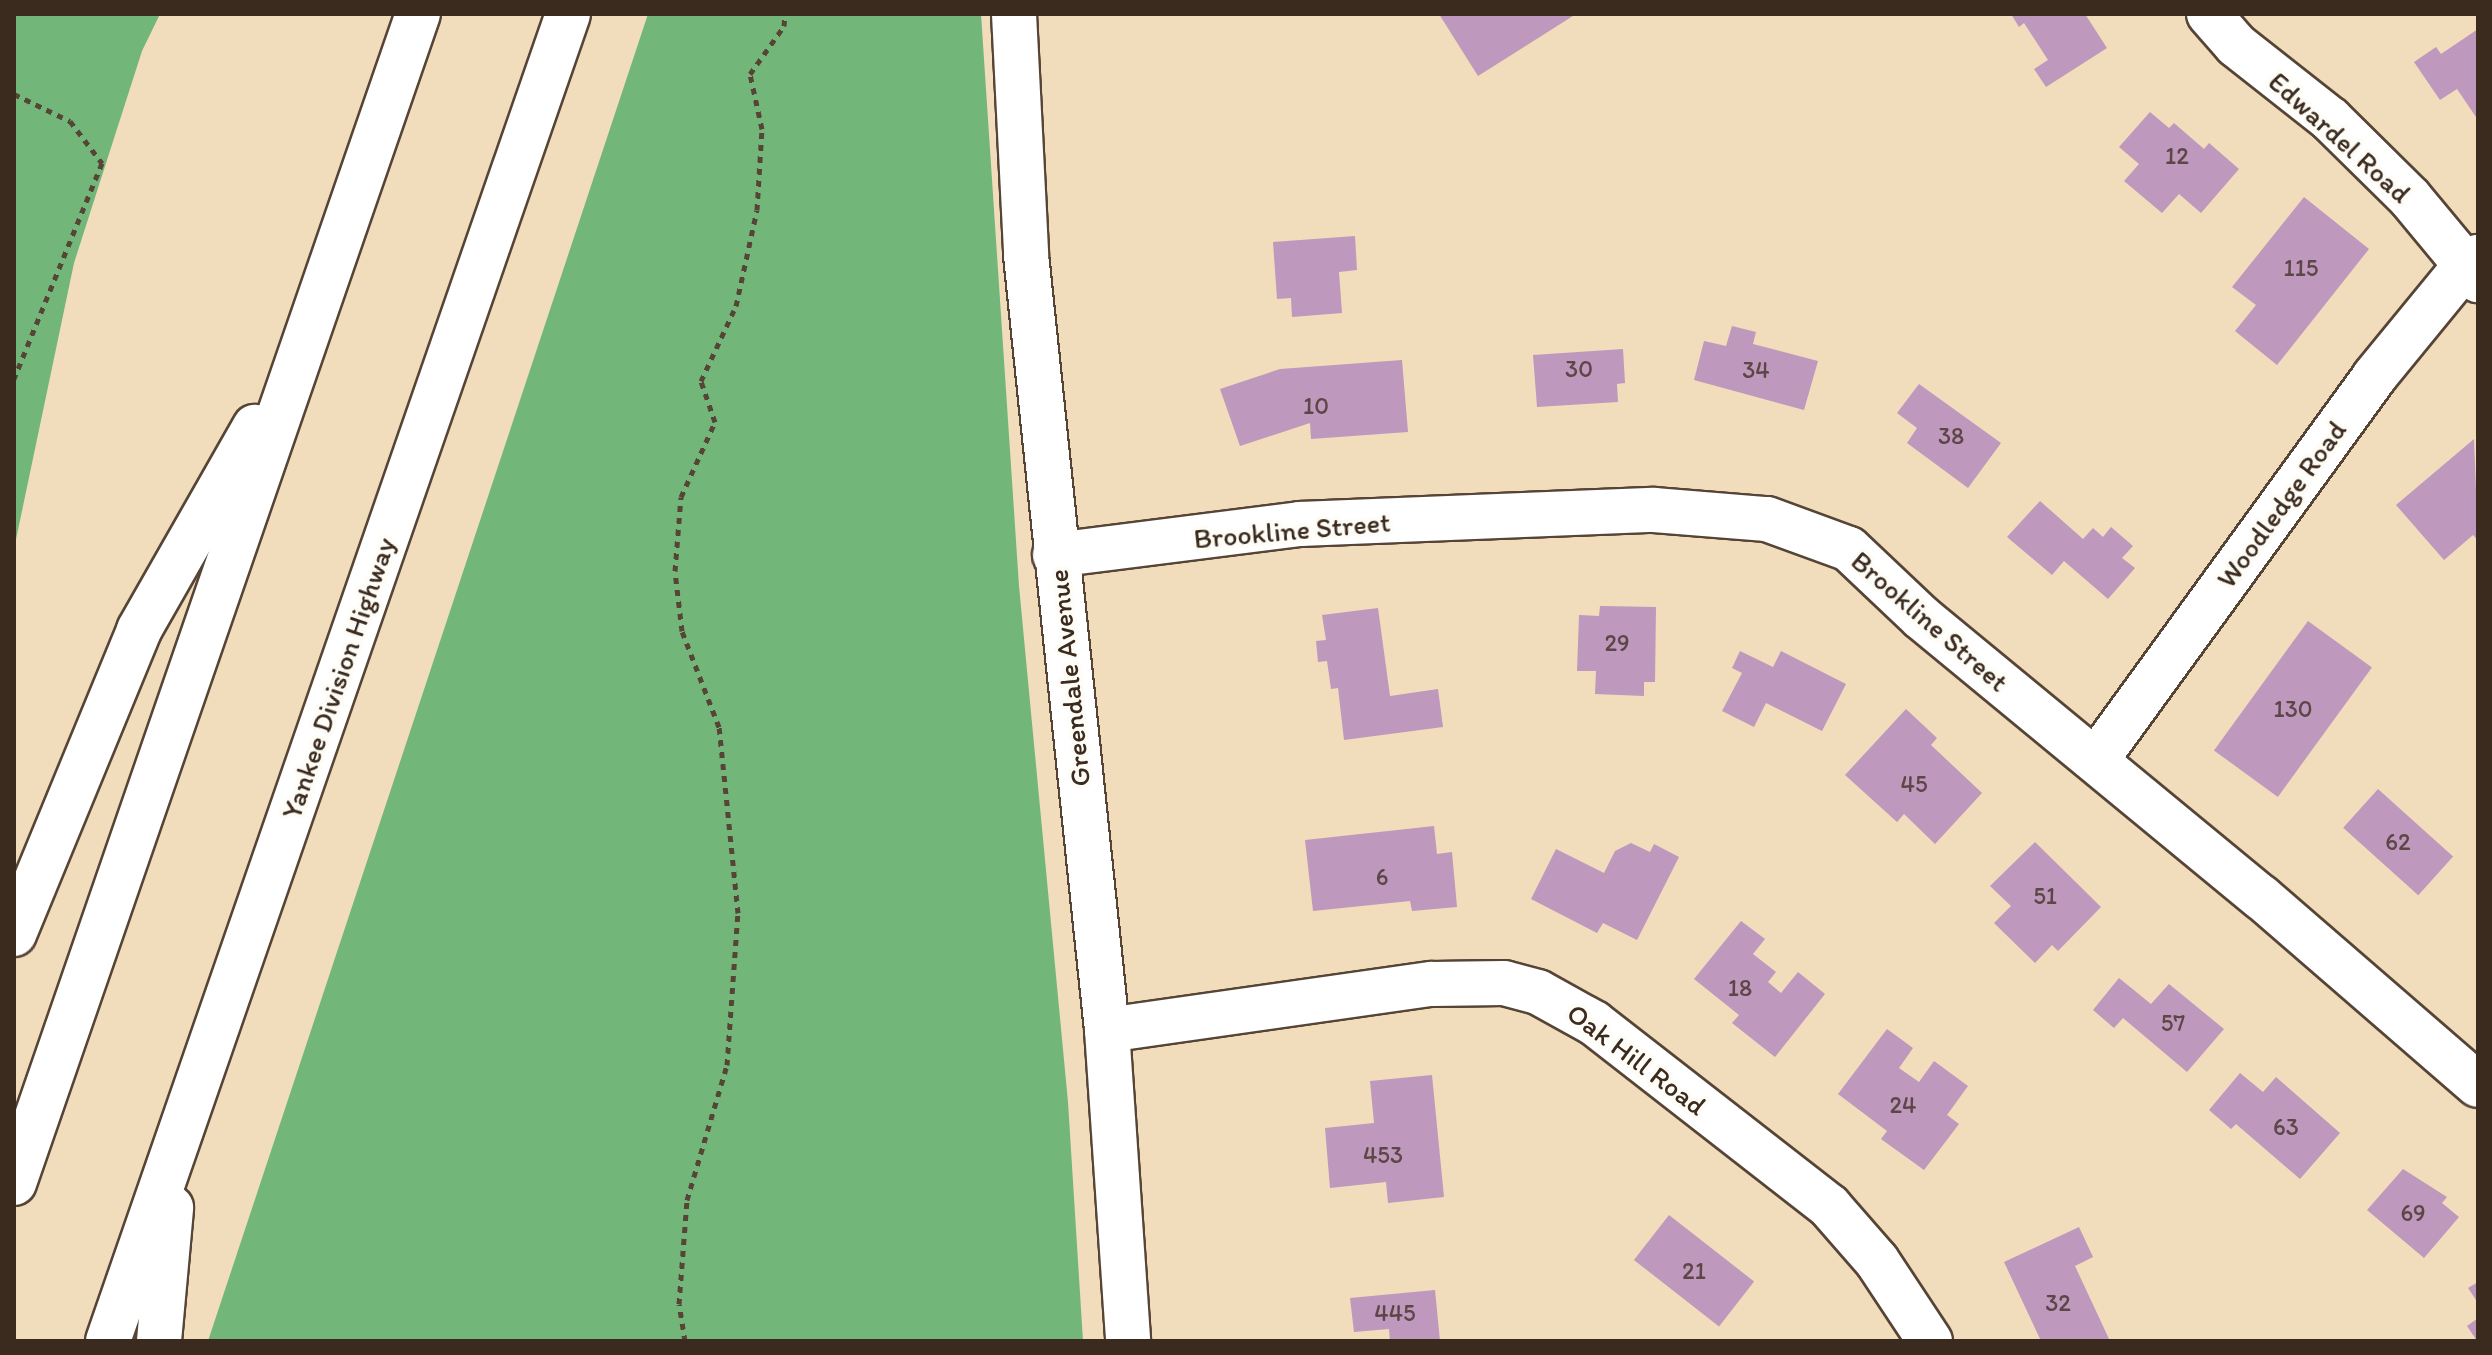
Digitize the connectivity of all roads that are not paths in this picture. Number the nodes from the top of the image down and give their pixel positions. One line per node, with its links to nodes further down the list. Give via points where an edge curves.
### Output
1 (418, 14): 6 (main road)
2 (568, 14): 12 (main road, Yankee Division Highway)
3 (1014, 14): 7 (main road, Greendale Avenue, via 1026,255)
4 (2209, 14): 5 (main road, Edwardel Road, via 2236,45 2364,153)
5 (2474, 268): 8 (main road, Woodledge Road, via 2374,377)
6 (308, 334): 9 (main road, via 139,630); 13 (main road)
7 (1055, 555): 8 (main road, Brookline Street, via 1300,524 1654,510 1767,519 1849,549 1922,618); 10 (main road, Greendale Avenue)
8 (2096, 760): 11 (main road, Brookline Street)
9 (14, 934)
10 (1107, 1030): 16 (main road, Greendale Avenue); 17 (main road, Oak Hill Road, via 1432,984 1504,983 1538,992 1594,1023 1829,1206 1877,1261)
11 (2478, 1085)
12 (178, 1139): 14 (main road, Yankee Division Highway); 15 (main road)
13 (14, 1183)
14 (108, 1341)
15 (159, 1341)
16 (1128, 1341)
17 (1930, 1341)

